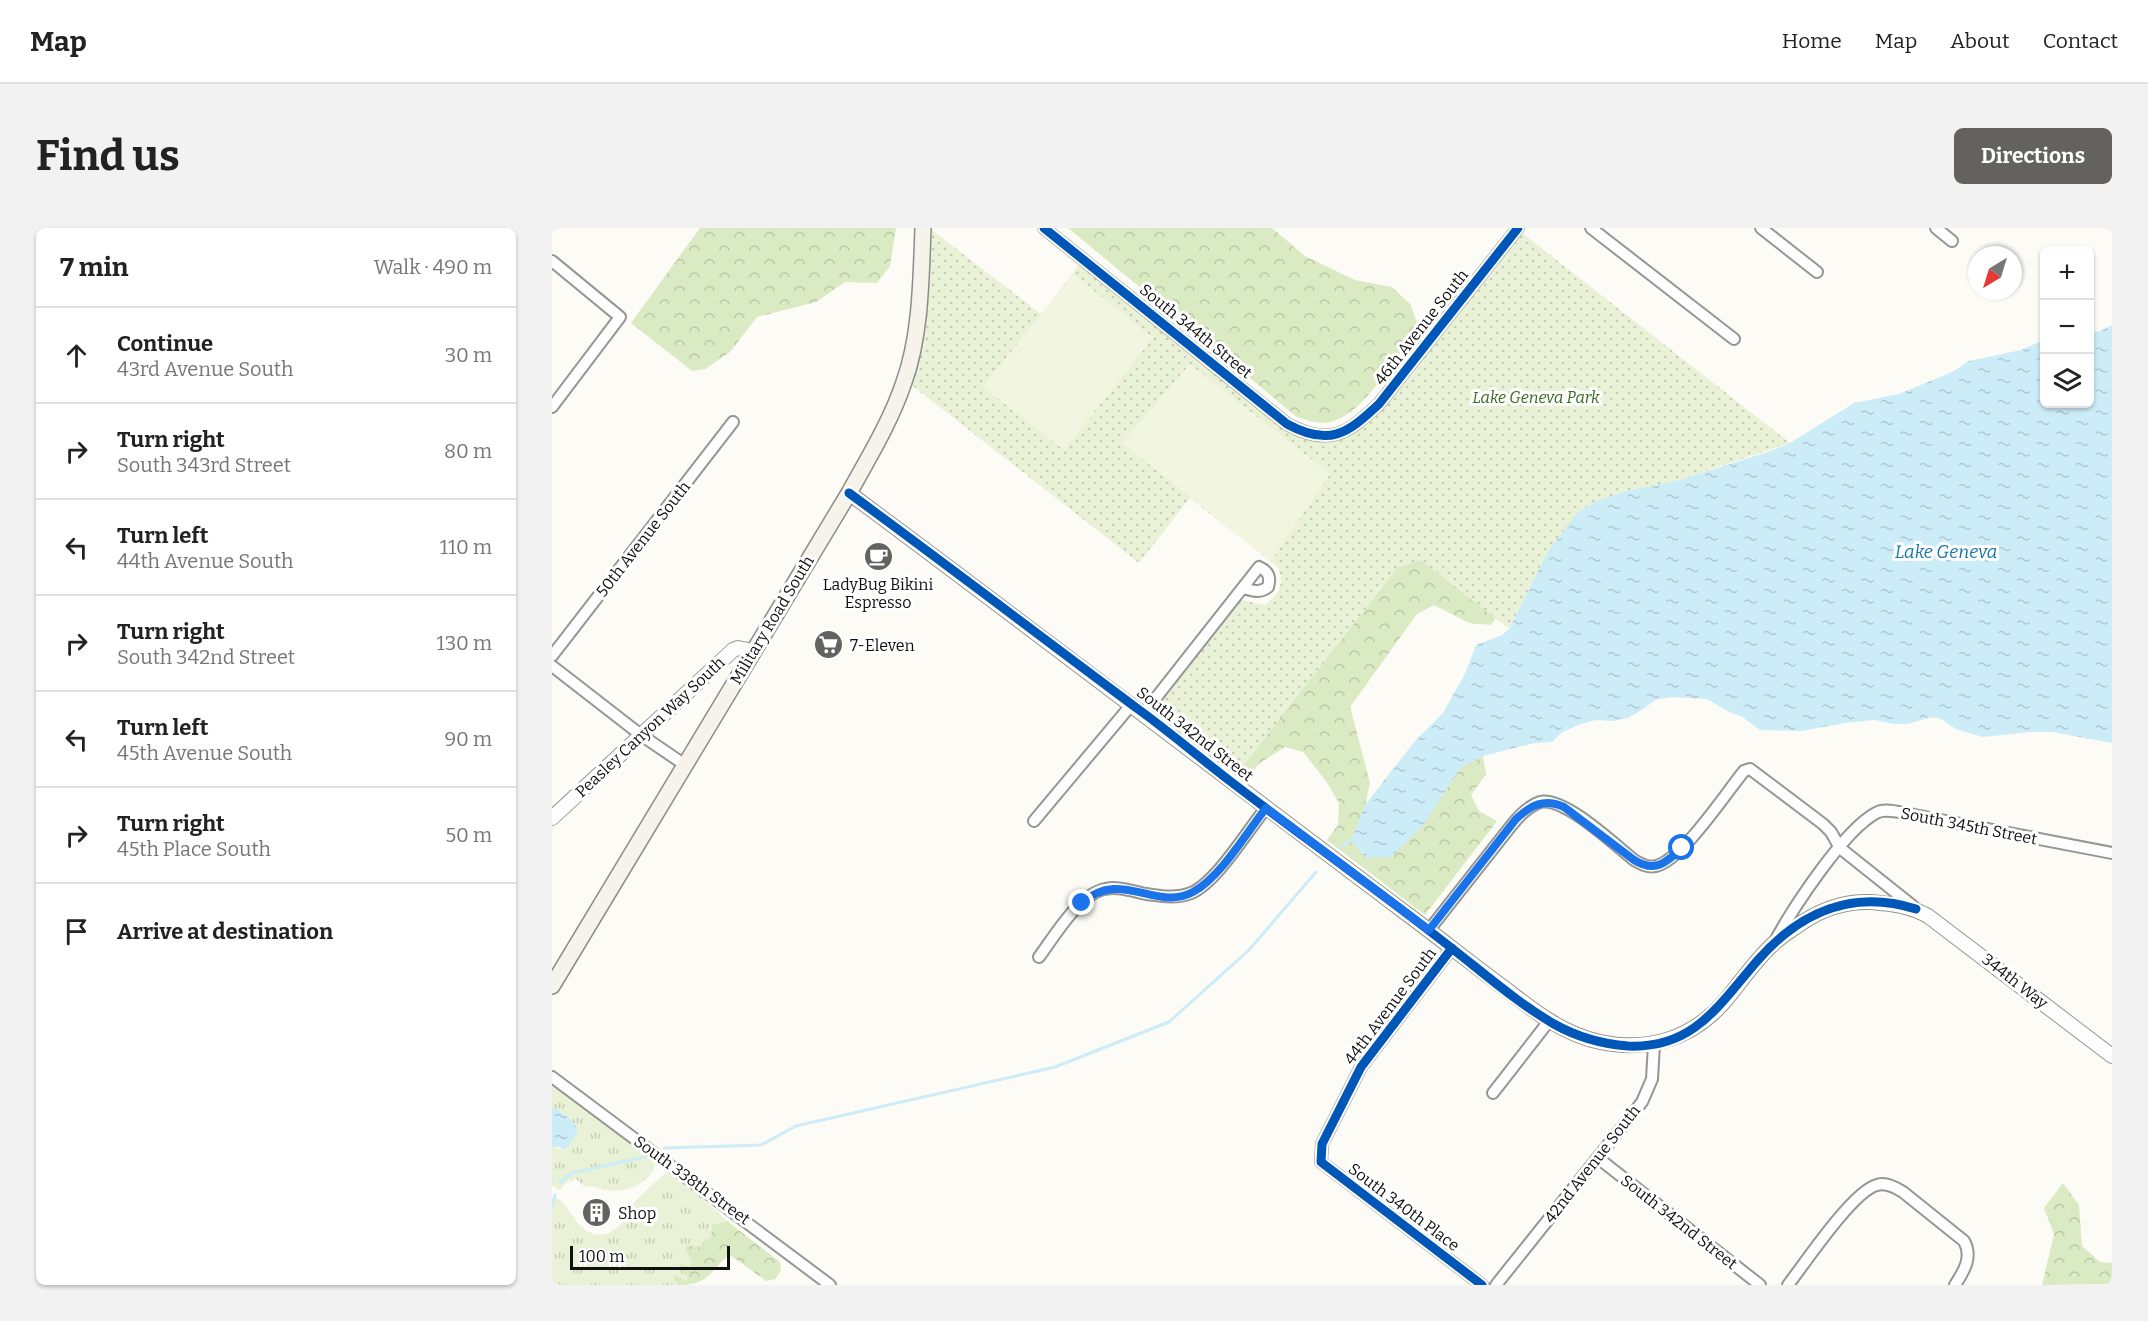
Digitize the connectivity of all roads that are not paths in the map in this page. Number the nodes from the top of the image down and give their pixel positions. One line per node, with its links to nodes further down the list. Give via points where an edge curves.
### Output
1 (923, 228): 14 (main road, Military Road South, via 919,302 905,380 885,428)
2 (1044, 228): 13 (street, South 344th Street, via 1287,424 1310,435)
3 (1518, 228): 13 (street, 46th Avenue South, via 1389,392 1353,427)
4 (1590, 228): 10 (street)
5 (1761, 228): 9 (street)
6 (1936, 228): 7 (street)
7 (1952, 241)
8 (552, 261): 11 (street, via 620,317)
9 (1816, 272)
10 (1734, 339)
11 (552, 407)
12 (733, 422): 17 (street, 50th Avenue South)
13 (1338, 434)
14 (849, 493): 16 (main road, Military Road South); 19 (street, South 342nd Street)
15 (1243, 588): 20 (street)
16 (753, 651): 21 (street, Peasley Canyon Way South, via 733,650); 22 (main road, Military Road South)
17 (552, 656)
18 (552, 666): 21 (street)
19 (1132, 704): 20 (street, South 342nd Street); 25 (street)
20 (1144, 713): 23 (street, South 342nd Street)
21 (641, 735): 22 (street); 24 (street, Peasley Canyon Way South)
22 (685, 765): 33 (main road, Military Road South)
23 (1266, 808): 29 (street, South 342nd Street); 32 (street, via 1218,871 1192,893 1163,897 1103,889 1092,894 1071,915)
24 (552, 818)
25 (1034, 821)
26 (1840, 848): 27 (street, South 345th Street, via 1876,812 1889,810); 28 (street); 29 (street, 44th Avenue South, via 1823,824 1750,769 1744,771 1682,848 1669,860 1654,866 1634,860 1564,807 1540,802 1516,819); 30 (street)
27 (2112, 853)
28 (1916, 909): 30 (street, via 1867,902 1831,907); 36 (street, 344th Way)
29 (1429, 930): 31 (street, South 342nd Street)
30 (1773, 944): 35 (street, via 1708,1018 1683,1034)
31 (1452, 948): 34 (street, South 342nd Street); 39 (street, 44th Avenue South, via 1361,1067)
32 (1039, 957)
33 (552, 986)
34 (1549, 1021): 35 (street, South 342nd Street, via 1600,1042); 38 (street)
35 (1654, 1044): 40 (street, 42nd Avenue South, via 1648,1092)
36 (2112, 1056)
37 (552, 1077): 41 (street, South 338th Street)
38 (1493, 1093)
39 (1322, 1146): 42 (street, South 340th Place, via 1321,1162)
40 (1598, 1158): 43 (street, 42nd Avenue South); 44 (street, South 342nd Street)
41 (830, 1285)
42 (1482, 1285)
43 (1496, 1285)
44 (1760, 1285)
45 (1788, 1285): 46 (street, via 1862,1193 1874,1185 1885,1184 1957,1234 1968,1249 1967,1263)
46 (1955, 1285)

